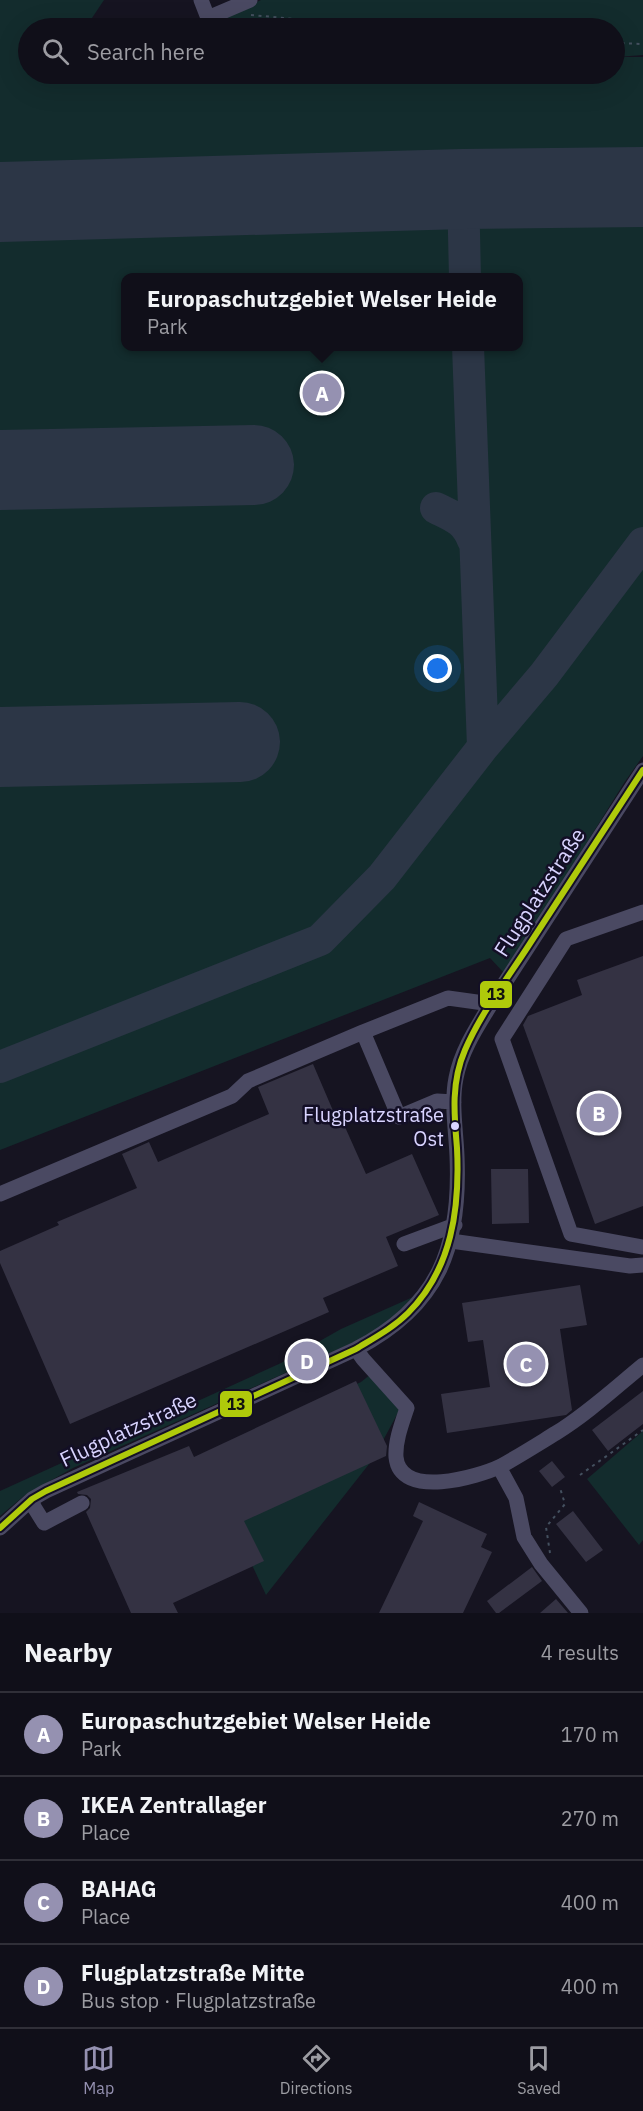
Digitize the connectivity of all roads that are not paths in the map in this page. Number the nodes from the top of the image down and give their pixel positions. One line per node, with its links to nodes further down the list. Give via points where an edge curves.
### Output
1 (201, 0): 2 (street, via 208,18)
2 (248, 7)
3 (643, 770): 5 (street, Flugplatzstraße)
4 (643, 912): 12 (street, via 566,939 502,1039 571,1234)
5 (491, 1004): 6 (street, via 448,998); 7 (street, Flugplatzstraße, via 461,1060)
6 (363, 1032): 7 (street, via 399,1117 437,1101); 8 (street, via 248,1081 232,1096)
7 (454, 1102): 9 (street, Flugplatzstraße, via 458,1167)
8 (0, 1194)
9 (455, 1225): 10 (street, Flugplatzstraße); 11 (street)
10 (451, 1242): 13 (street); 14 (street, Flugplatzstraße, via 433,1284 414,1308 387,1331)
11 (404, 1244)
12 (643, 1247)
13 (643, 1265)
14 (356, 1349): 16 (street, via 407,1408 396,1459 411,1479 428,1484); 17 (street, Flugplatzstraße, via 68,1479)
15 (643, 1365): 16 (street, via 558,1432)
16 (499, 1467): 20 (street, via 516,1498 524,1537)
17 (32, 1499): 18 (street, via 44,1523); 19 (street, Flugplatzstraße)
18 (82, 1503)
19 (0, 1528)
20 (581, 1613)

